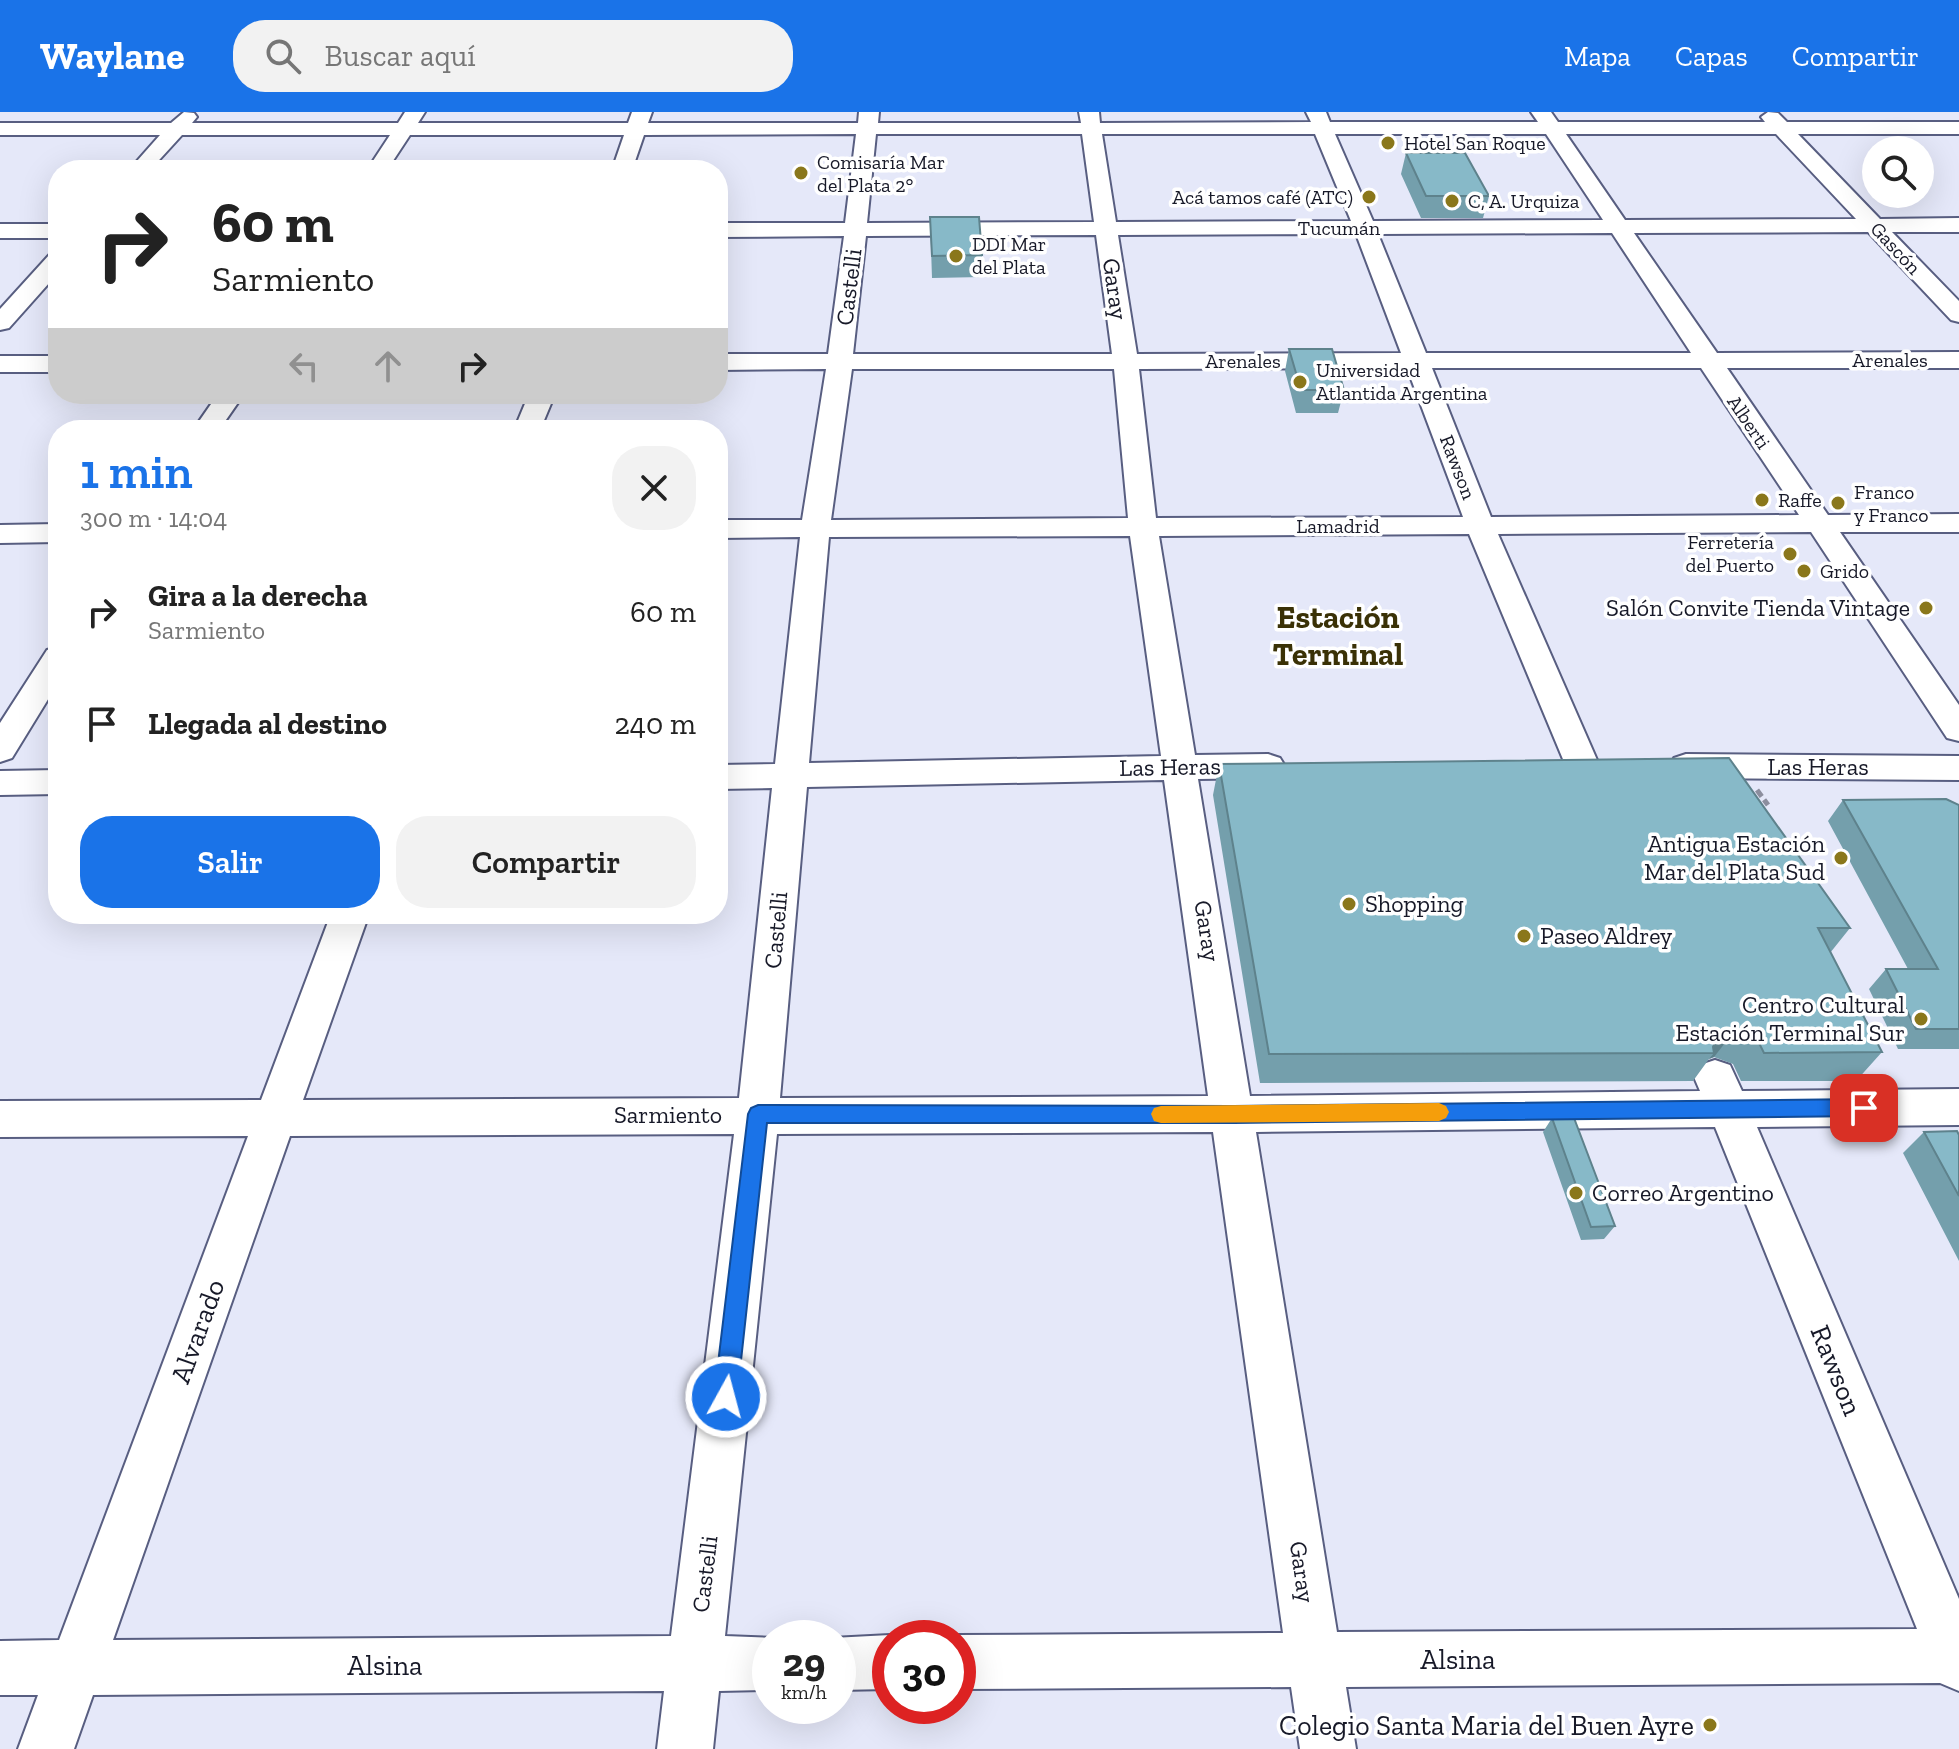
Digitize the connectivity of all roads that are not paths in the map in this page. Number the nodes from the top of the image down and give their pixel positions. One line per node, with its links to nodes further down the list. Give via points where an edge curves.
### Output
1 (191, 112): 9 (street)
2 (409, 120): 3 (street); 9 (street); 13 (street)
3 (639, 120): 4 (street); 14 (street)
4 (868, 120): 5 (street); 19 (street, Castelli)
5 (1090, 120): 6 (street); 20 (street, Garay)
6 (1319, 120): 7 (street); 18 (street, Rawson)
7 (1546, 120): 8 (street); 17 (street, Alberti)
8 (1773, 120): 10 (street); 15 (street, Gascón)
9 (176, 128): 11 (street); 12 (street)
10 (1959, 128)
11 (0, 129)
12 (148, 160)
13 (383, 160)
14 (625, 160)
15 (1874, 225): 16 (street, Tucumán); 17 (street, Tucumán); 25 (street, Gascón)
16 (1959, 225)
17 (1618, 226): 18 (street, Tucumán); 27 (street, Alberti)
18 (1365, 228): 20 (street, Tucumán); 28 (street, Rawson)
19 (856, 229): 20 (street, Tucumán); 21 (street, Tucumán); 32 (street, Castelli)
20 (1107, 229): 30 (street, Garay)
21 (728, 230)
22 (0, 231): 23 (street)
23 (48, 231)
24 (48, 270): 26 (street)
25 (1959, 315)
26 (0, 323)
27 (1707, 359): 28 (street, Arenales); 29 (street, Arenales); 35 (street, Alberti)
28 (1417, 360): 30 (street, Arenales); 37 (street, Rawson)
29 (1959, 360)
30 (1126, 361): 32 (street, Arenales); 38 (street, Garay)
31 (728, 362): 32 (street, Arenales)
32 (840, 362): 40 (street, Castelli)
33 (0, 364): 34 (street)
34 (48, 364)
35 (1817, 523): 36 (street, Lamadrid); 37 (street, Lamadrid); 44 (street, Alberti)
36 (1959, 523)
37 (1480, 525): 38 (street, Lamadrid); 49 (street, Rawson)
38 (1143, 527): 40 (street, Lamadrid); 46 (street, Garay)
39 (728, 529): 40 (street, Lamadrid)
40 (815, 529): 51 (street, Castelli)
41 (48, 533): 42 (street)
42 (0, 534)
43 (48, 673): 45 (street)
44 (1959, 730)
45 (0, 750)
46 (1182, 766): 47 (street, Las Heras); 51 (street, Las Heras); 59 (street, Garay)
47 (1305, 766)
48 (1661, 766): 50 (street, Las Heras)
49 (1584, 768)
50 (1959, 768)
51 (790, 776): 52 (street, Las Heras); 58 (street, Castelli)
52 (728, 777)
53 (48, 782): 54 (street)
54 (0, 783)
55 (346, 924): 60 (street, Alvarado)
56 (1722, 1093): 57 (street, Sarmiento); 59 (street, Sarmiento); 63 (street, Rawson)
57 (1959, 1107)
58 (758, 1114): 59 (street, Sarmiento); 60 (street, Sarmiento); 66 (street, Castelli)
59 (1234, 1114): 62 (street, Garay)
60 (274, 1117): 61 (street, Sarmiento); 67 (street, Alvarado)
61 (0, 1119)
62 (1315, 1659): 63 (street, Alsina); 64 (street, Alsina); 71 (street, Garay)
63 (1958, 1659)
64 (976, 1662)
65 (752, 1663): 66 (street, Alsina)
66 (695, 1664): 67 (street, Alsina); 70 (street, Castelli)
67 (76, 1667): 68 (street, Alsina); 69 (street, Alvarado)
68 (0, 1668)
69 (46, 1749)
70 (685, 1749)
71 (1328, 1749)

